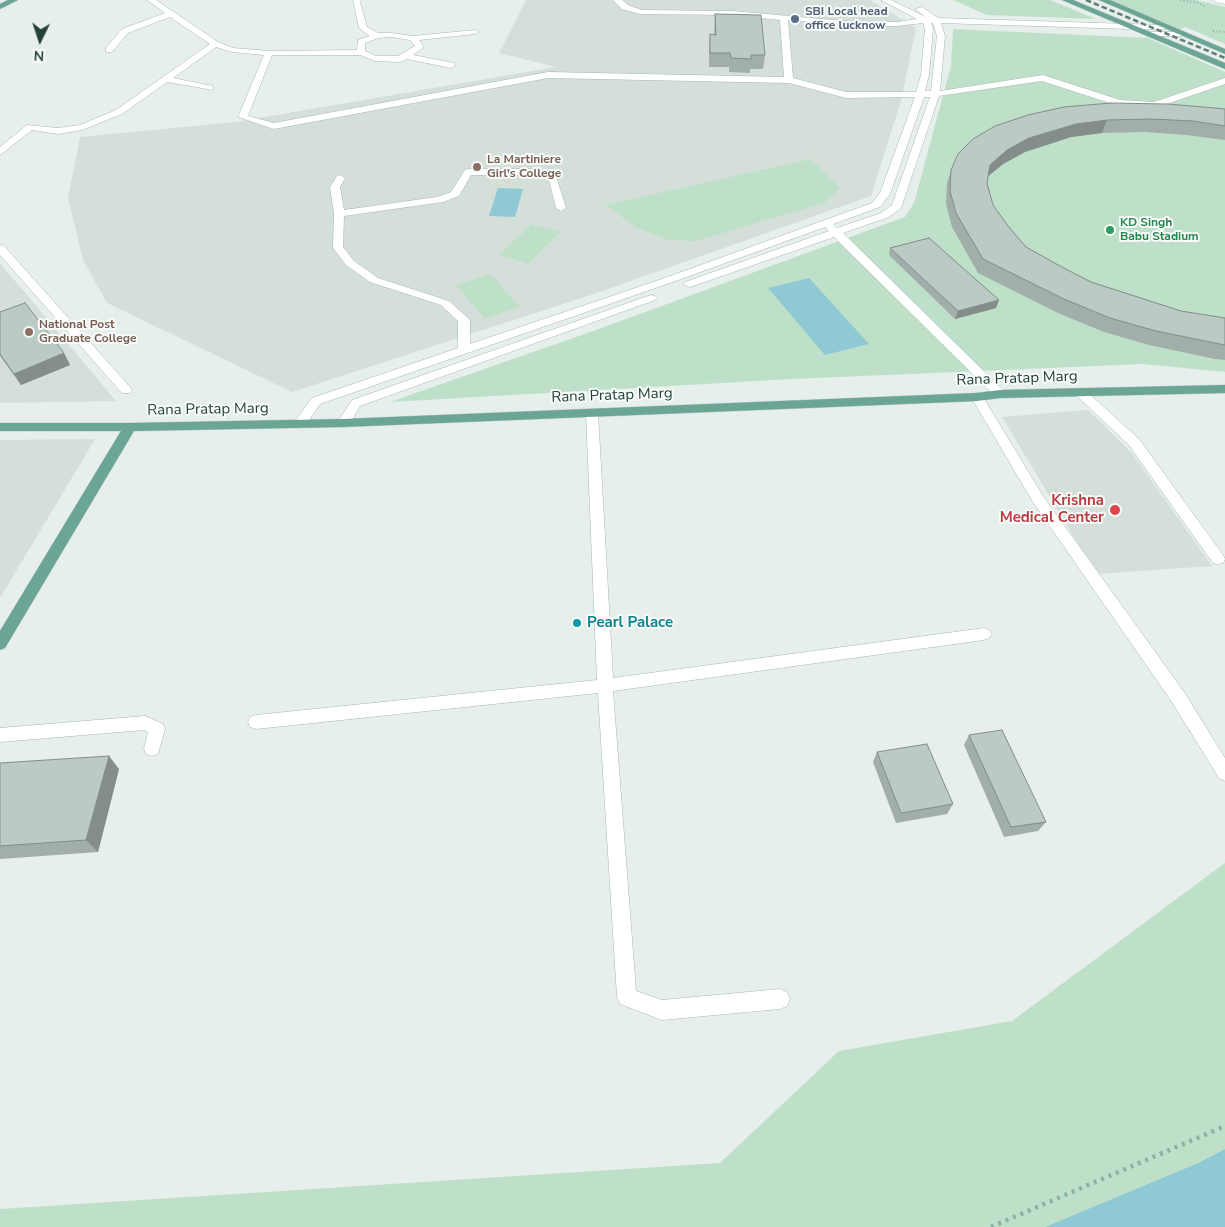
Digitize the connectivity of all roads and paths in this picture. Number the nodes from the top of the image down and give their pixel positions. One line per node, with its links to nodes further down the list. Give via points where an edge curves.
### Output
1 (14, 0): 12 (main road)
2 (151, 0): 14 (street)
3 (358, 0): 22 (street, via 363,28)
4 (618, 0): 15 (street, via 625,7 640,12 733,13)
5 (885, 0): 16 (street)
6 (900, 0): 16 (street)
7 (1066, 0): 18 (main road)
8 (1103, 0): 17 (main road)
9 (1180, 0): 13 (path, via 1199,3)
10 (1218, 0): 11 (street)
11 (1225, 2)
12 (0, 7)
13 (1211, 10)
14 (171, 14): 24 (street); 25 (street, via 125,31)
15 (784, 19): 16 (street, via 856,24); 33 (street)
16 (929, 22): 18 (street); 20 (street); 36 (street, via 941,36); 37 (street)
17 (1162, 26): 18 (street); 21 (main road)
18 (1130, 27): 20 (main road)
19 (475, 32): 23 (street)
20 (1149, 34): 21 (street); 31 (main road)
21 (1181, 34): 27 (main road)
22 (377, 36): 23 (street); 26 (street, via 361,42)
23 (413, 38): 29 (street, via 420,47)
24 (215, 44): 28 (street, via 232,50); 32 (street)
25 (108, 50)
26 (360, 52): 28 (street); 29 (street, via 375,58)
27 (1225, 52)
28 (268, 53): 33 (street, via 242,117 274,126 548,76)
29 (406, 56): 30 (street)
30 (451, 65)
31 (1225, 66)
32 (166, 79): 35 (street); 38 (street, via 119,112 82,127 58,131 30,127)
33 (789, 80): 37 (street, via 846,95)
34 (1225, 81): 36 (street, via 1155,105 1120,103 1043,78)
35 (210, 88)
36 (935, 94): 37 (street); 43 (street, via 897,206 885,215)
37 (920, 95): 42 (street, via 885,194 876,205)
38 (0, 152)
39 (340, 178): 41 (street, via 335,187)
40 (561, 208): 41 (street, via 553,178 541,172 468,172 455,194 439,200)
41 (339, 214): 45 (street, via 338,247 350,263 374,280 444,303 464,320)
42 (826, 223): 43 (street); 45 (street)
43 (836, 232): 49 (street); 52 (street, via 356,403)
44 (0, 248): 47 (street)
45 (464, 350): 53 (street, via 316,401)
46 (1225, 389): 48 (main road, Rana Pratap Marg)
47 (126, 390)
48 (1081, 393): 49 (main road, Rana Pratap Marg); 56 (street, via 1134,442)
49 (1000, 394): 50 (main road, Rana Pratap Marg)
50 (977, 397): 51 (main road, Rana Pratap Marg); 63 (street, via 1038,499 1178,696)
51 (592, 413): 52 (main road, Rana Pratap Marg); 59 (street)
52 (343, 423): 53 (main road, Rana Pratap Marg)
53 (299, 424): 55 (main road, Rana Pratap Marg)
54 (0, 427): 55 (main road, Rana Pratap Marg)
55 (130, 427): 58 (main road)
56 (1218, 558)
57 (984, 634): 59 (street)
58 (0, 644)
59 (605, 686): 60 (street); 64 (street, via 627,997 662,1010)
60 (256, 722)
61 (0, 735): 62 (street, via 145,722 157,729)
62 (152, 749)
63 (1225, 773)
64 (780, 999)
65 (1225, 1126): 66 (path)
66 (991, 1227)

